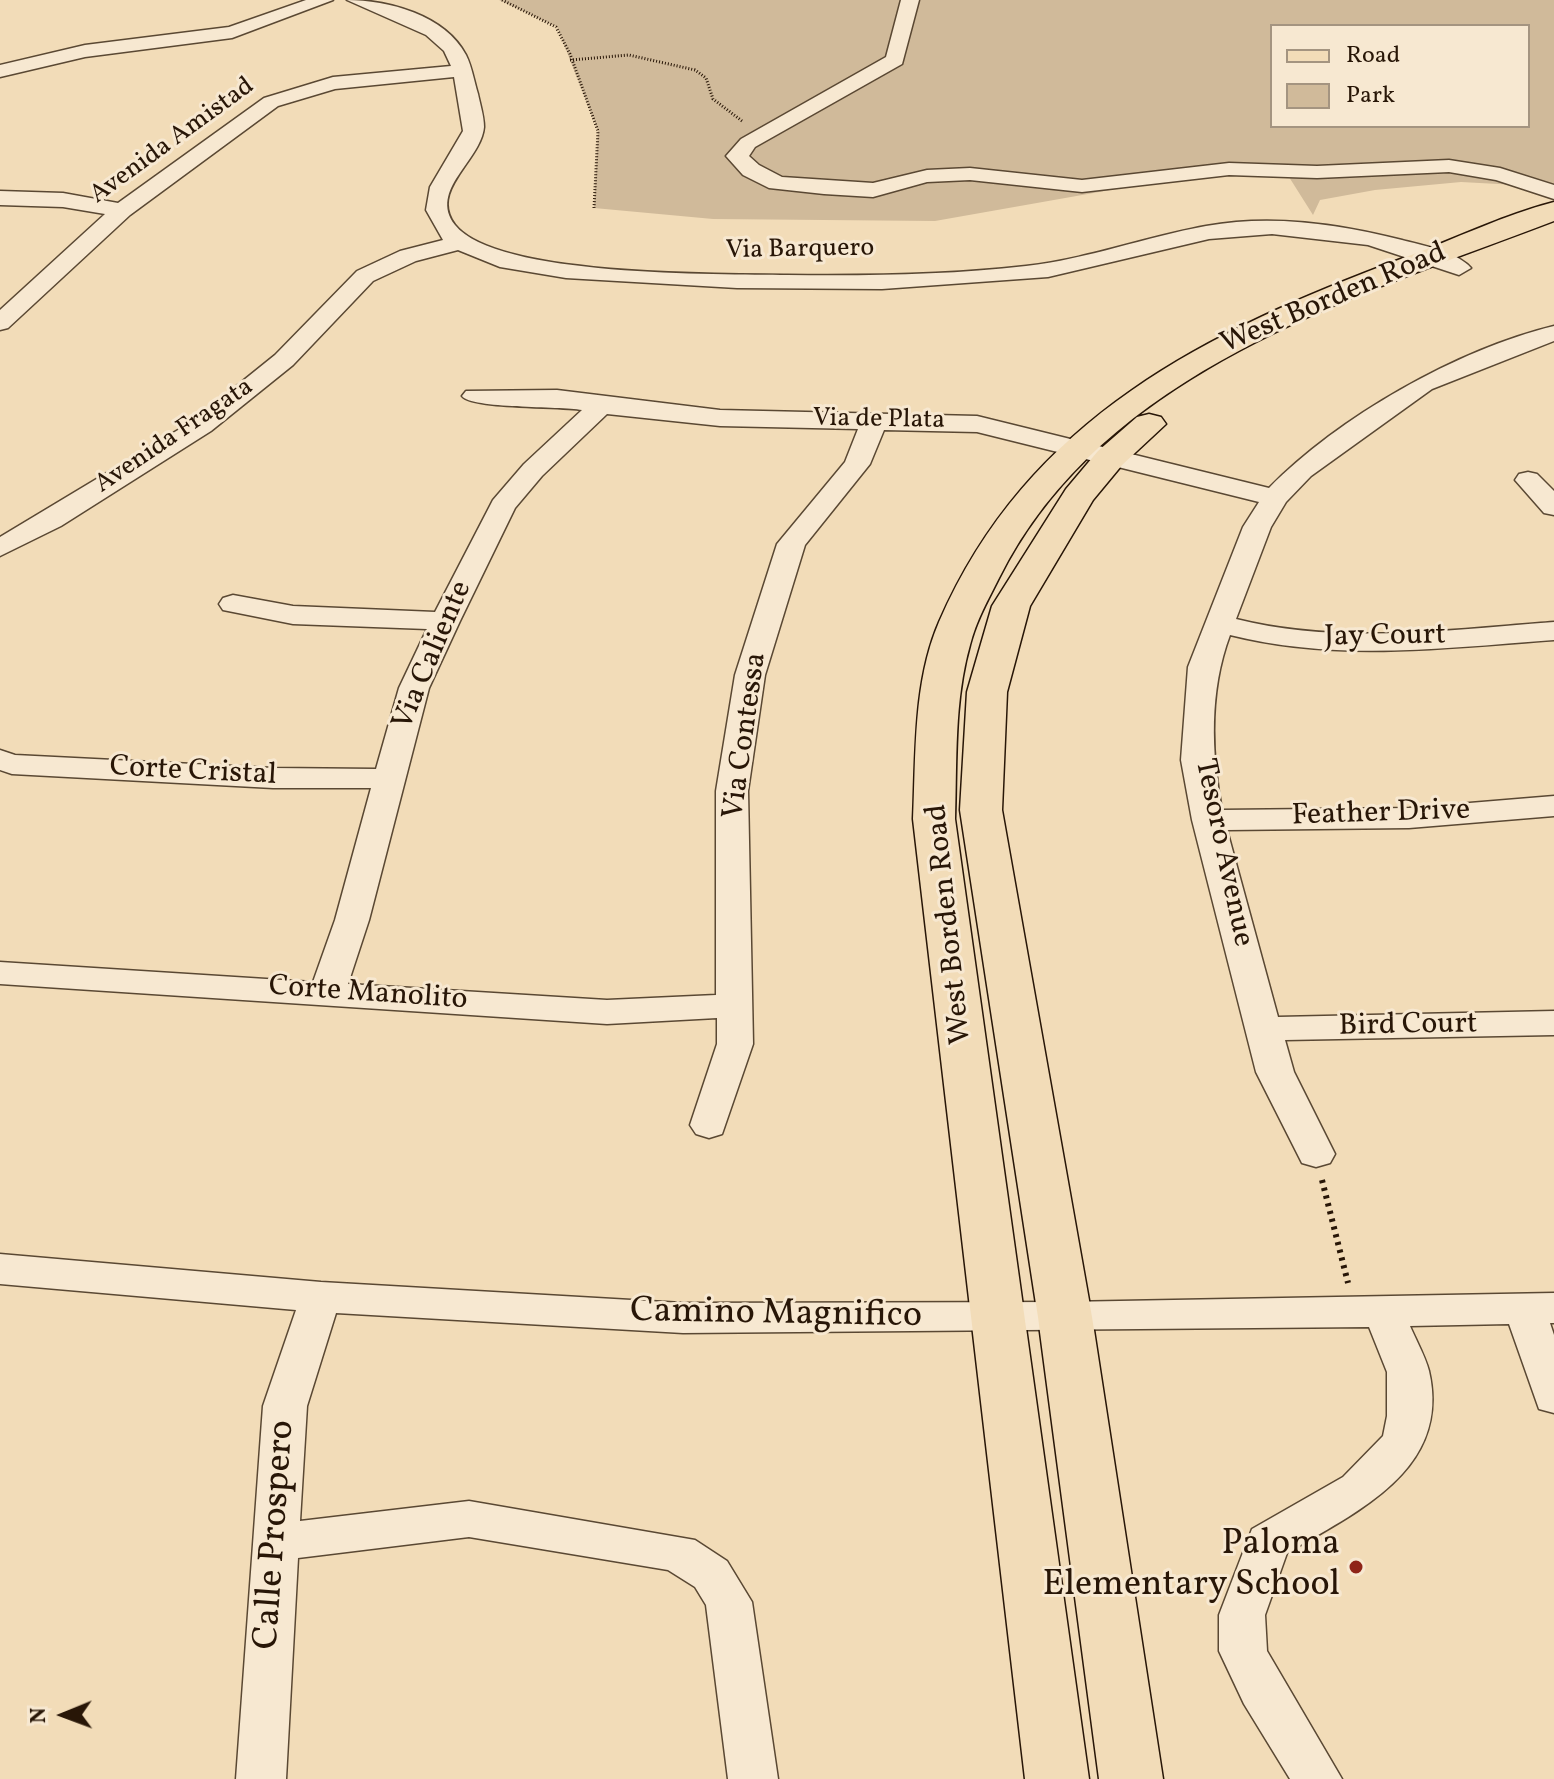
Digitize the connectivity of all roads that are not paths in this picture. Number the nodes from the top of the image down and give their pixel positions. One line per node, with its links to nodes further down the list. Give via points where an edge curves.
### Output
1 (324, 0): 4 (street, via 232,32 85,51)
2 (356, 0): 5 (street, via 434,32 451,46)
3 (910, 0): 6 (street, via 895,60 748,143 737,156 777,183 824,188 873,190 927,176 970,174 1082,186 1229,169 1317,172 1449,166 1500,174)
4 (0, 71)
5 (460, 71): 8 (street, Avenida Amistad, via 333,83 271,102); 11 (street, via 474,127 438,194 437,212 444,228)
6 (1554, 192)
7 (0, 198): 8 (street, via 63,200)
8 (122, 210): 13 (street, Avenida Amistad)
9 (1554, 211): 12 (main road, West Borden Road)
10 (1554, 231): 12 (main road, West Borden Road)
11 (460, 242): 12 (street, Via Barquero, via 520,265 709,281 1028,273 1210,232 1252,228 1306,229); 22 (street, Avenida Fragata, via 408,256 365,276 284,360 202,426)
12 (1446, 262): 18 (main road, West Borden Road, via 1220,375 1149,424)
13 (0, 323)
14 (1554, 333): 20 (street, Tesoro Avenue, via 1423,384 1341,440)
15 (475, 396): 16 (street, Via de Plata, via 557,398)
16 (601, 406): 17 (street, Via de Plata, via 720,418); 24 (street, Via Caliente, via 503,506)
17 (874, 421): 18 (street, Via de Plata, via 977,424); 33 (street, Via Contessa, via 857,464 791,544 750,675 732,791)
18 (1092, 454): 20 (street, Via de Plata); 42 (main road, West Borden Road, via 1041,484 991,555 957,623 938,707 934,819); 43 (main road, West Borden Road, via 1078,496 1011,606 987,692 981,810)
19 (1528, 480): 21 (street)
20 (1275, 498): 25 (street, Tesoro Avenue, via 1257,527)
21 (1554, 507)
22 (0, 548)
23 (233, 604): 24 (street, via 293,615)
24 (445, 621): 28 (street, Via Caliente, via 414,688)
25 (1218, 623): 26 (street, Jay Court, via 1273,637 1370,644); 30 (street, Tesoro Avenue, via 1203,667 1197,760)
26 (1554, 631)
27 (0, 760): 28 (street, Corte Cristal, via 273,778)
28 (387, 779): 32 (street, Via Caliente, via 352,920)
29 (1554, 806): 30 (street, Feather Drive, via 1409,818)
30 (1208, 820): 35 (street, Tesoro Avenue)
31 (0, 973): 32 (street, Corte Manolito)
32 (327, 992): 33 (street, Corte Manolito, via 607,1012)
33 (735, 1006): 36 (street, Via Contessa, via 735,1044)
34 (1554, 1023): 35 (street, Bird Court)
35 (1263, 1029): 37 (street, Tesoro Avenue, via 1275,1072)
36 (709, 1125)
37 (1316, 1154)
38 (0, 1269): 39 (street, Camino Magnifico)
39 (321, 1297): 42 (street, Camino Magnifico, via 683,1318); 45 (street, Calle Prospero, via 285,1406)
40 (1539, 1308): 41 (street, Camino Magnifico); 44 (street)
41 (1369, 1311): 43 (street, Camino Magnifico); 50 (street, via 1408,1372 1404,1443 1359,1489 1268,1542 1242,1615 1243,1651)
42 (1000, 1317): 43 (street, Camino Magnifico); 48 (main road, West Borden Road)
43 (1065, 1317): 49 (main road, West Borden Road)
44 (1554, 1397)
45 (276, 1542): 46 (street, Calle Prospero); 47 (street, via 469,1519 679,1553 711,1574 729,1602)
46 (261, 1779)
47 (753, 1779)
48 (1057, 1779)
49 (1131, 1779)
50 (1317, 1779)

